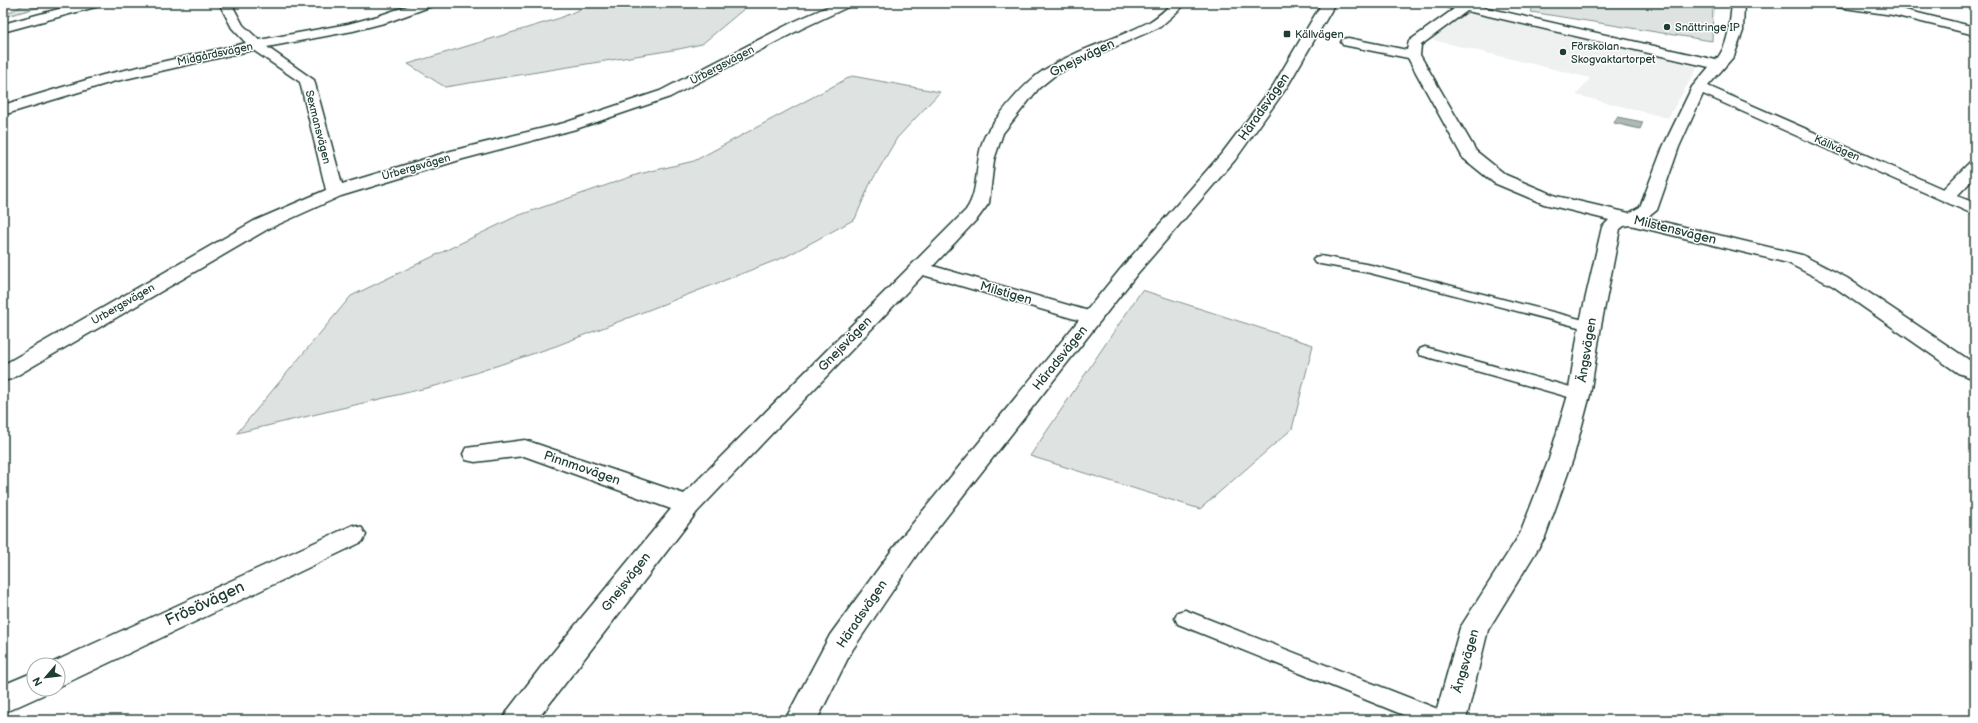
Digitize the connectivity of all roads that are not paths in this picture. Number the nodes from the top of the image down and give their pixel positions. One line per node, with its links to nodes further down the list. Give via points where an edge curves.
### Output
1 (95, 3): 11 (street)
2 (225, 3): 14 (street, Sexmansvägen, via 234,21)
3 (428, 3): 14 (street, Midgårdsvägen, via 348,28)
4 (846, 3): 20 (street, Urbergsvägen, via 798,24 665,94 570,126 415,167)
5 (1181, 3): 25 (street, Gnejsvägen, via 1155,24 1073,60 1034,85 995,132 986,160 980,203)
6 (1328, 3): 26 (street, Häradsvägen, via 1280,87 1237,145)
7 (1447, 3): 10 (street)
8 (1738, 3): 16 (street, Ängsvägen, via 1736,32 1727,56)
9 (1837, 3): 12 (street, via 1893,11)
10 (1466, 7): 15 (street, via 1414,44); 16 (street)
11 (3, 28)
12 (1975, 31)
13 (1348, 42): 15 (street)
14 (255, 45): 18 (street, Midgårdsvägen, via 108,78); 20 (street, Sexmansvägen, via 306,80)
15 (1413, 55): 23 (street, Milstensvägen, via 1469,154 1500,179 1550,200)
16 (1719, 65): 17 (street, Ängsvägen)
17 (1699, 87): 21 (street, Källvägen); 23 (street, Ängsvägen, via 1671,147 1648,210)
18 (3, 110)
19 (1975, 167): 21 (street)
20 (335, 192): 30 (street, Urbergsvägen, via 261,225)
21 (1946, 197): 22 (street, Källvägen)
22 (1975, 210)
23 (1632, 219): 27 (street, Ängsvägen, via 1618,221 1611,227); 29 (street, Milstensvägen, via 1795,259 1840,282)
24 (1320, 260): 27 (lane, via 1371,269)
25 (919, 268): 26 (street, Milstigen); 33 (street, Gnejsvägen)
26 (1092, 318): 40 (street, Häradsvägen, via 909,546 840,644)
27 (1590, 326): 31 (street, Ängsvägen)
28 (1425, 352): 31 (lane)
29 (1975, 372)
30 (3, 374)
31 (1579, 395): 42 (street, Ängsvägen, via 1561,459 1532,537 1474,628)
32 (475, 454): 33 (street, Pinnmovägen, via 525,448)
33 (688, 505): 39 (street, Gnejsvägen)
34 (353, 535): 36 (street, Frösövägen)
35 (1185, 618): 41 (lane)
36 (66, 670)
37 (26, 689): 38 (street)
38 (3, 700)
39 (519, 720)
40 (801, 720)
41 (1440, 720)
42 (1450, 720)

